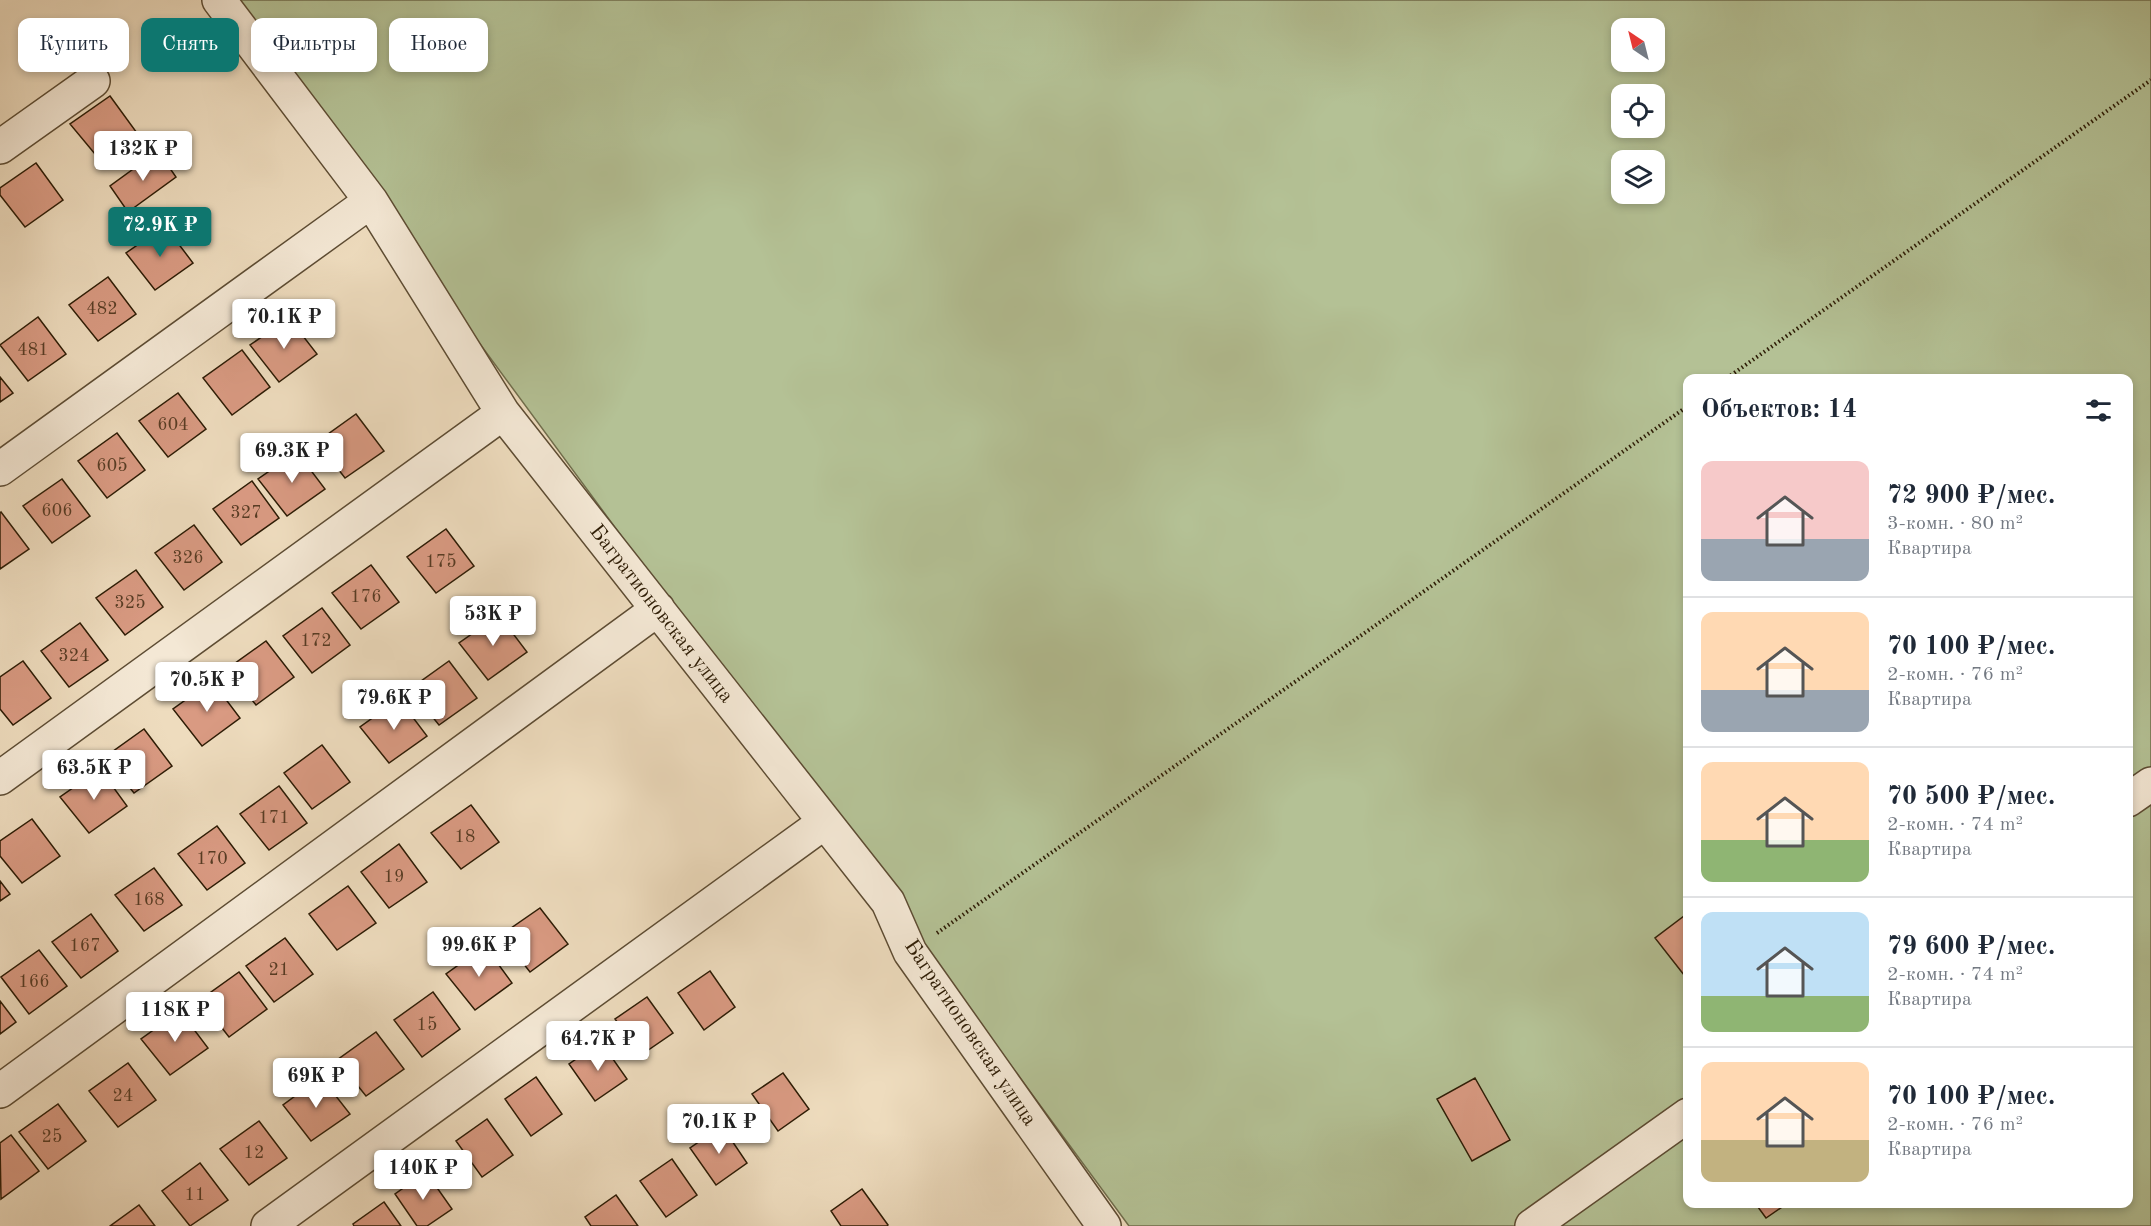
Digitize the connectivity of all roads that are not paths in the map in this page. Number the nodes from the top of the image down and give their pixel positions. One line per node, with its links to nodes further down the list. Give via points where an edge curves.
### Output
1 (219, 0): 4 (street, Багратионовская улица)
2 (93, 81): 3 (street)
3 (0, 147)
4 (371, 201): 5 (street, Багратионовская улица); 6 (street)
5 (503, 413): 7 (street, Багратионовская улица); 8 (street)
6 (0, 469)
7 (658, 609): 11 (street, Багратионовская улица); 12 (street)
8 (0, 778)
9 (2151, 784): 10 (street)
10 (2133, 797)
11 (825, 822): 14 (street); 15 (street, Багратионовская улица, via 888,902 910,952)
12 (0, 1091)
13 (1683, 1119): 16 (street)
14 (268, 1226)
15 (1104, 1226)
16 (1532, 1226)

